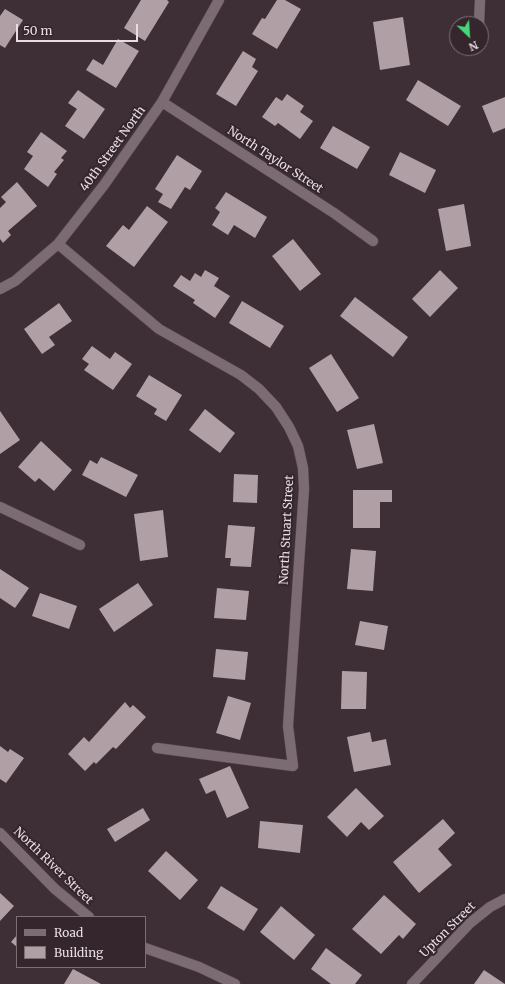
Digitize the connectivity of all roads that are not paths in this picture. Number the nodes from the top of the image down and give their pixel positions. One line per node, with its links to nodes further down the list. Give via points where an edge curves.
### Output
1 (219, 0): 4 (street, 40th Street North)
2 (480, 0): 3 (street)
3 (479, 16)
4 (162, 102): 5 (street, North Taylor Street, via 334,212); 6 (street, 40th Street North, via 104,185)
5 (373, 241)
6 (58, 244): 7 (street, 40th Street North, via 15,281); 10 (street, North Stuart Street, via 159,329 241,375 259,389 289,427 298,446 303,468 304,489 288,726 294,766)
7 (0, 289)
8 (0, 506): 9 (street)
9 (80, 545)
10 (157, 748)
11 (0, 833): 13 (street, North River Street, via 55,889)
12 (505, 899): 16 (street, Upton Street, via 470,923)
13 (88, 916)
14 (146, 948): 15 (street, via 199,967)
15 (235, 984)
16 (412, 984)

